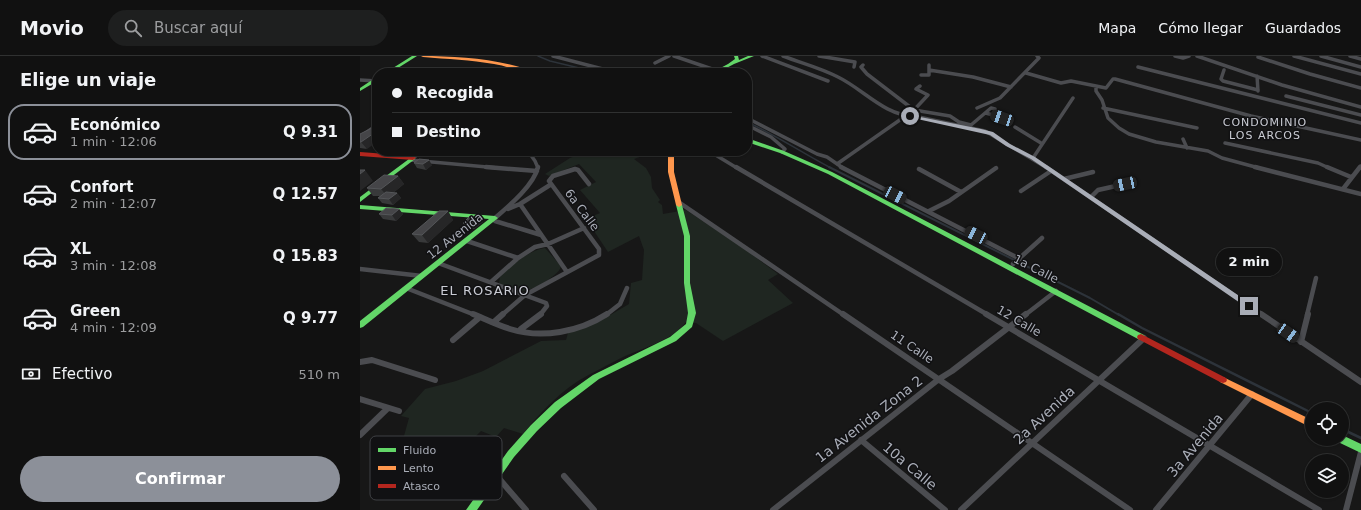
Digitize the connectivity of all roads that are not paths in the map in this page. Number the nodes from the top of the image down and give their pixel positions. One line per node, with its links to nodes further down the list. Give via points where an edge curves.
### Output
1 (415, 56): 29 (street)
2 (420, 56): 30 (street)
3 (423, 56): 4 (street)
4 (434, 56): 31 (street, via 492,61)
5 (553, 56): 32 (street)
6 (670, 56): 22 (street)
7 (674, 56): 33 (street)
8 (736, 56): 23 (street, via 737,59)
9 (752, 56): 23 (street)
10 (762, 56): 42 (street)
11 (783, 56): 66 (street, via 839,77)
12 (819, 56): 26 (street, via 855,62)
13 (1038, 56): 37 (street)
14 (1175, 56): 15 (street)
15 (1189, 56)
16 (1197, 56): 40 (street)
17 (1294, 56): 38 (street)
18 (1321, 56): 28 (street)
19 (1350, 56): 21 (street)
20 (1258, 58): 49 (street)
21 (1361, 59)
22 (655, 63)
23 (730, 65): 34 (street)
24 (863, 65): 61 (street, via 861,67 867,74)
25 (929, 65): 35 (street)
26 (854, 67)
27 (1138, 67): 70 (street)
28 (1361, 67)
29 (398, 68)
30 (399, 68)
31 (522, 68)
32 (599, 68)
33 (706, 68)
34 (724, 68)
35 (929, 70): 39 (street, via 929,75); 48 (street, via 973,77)
36 (1224, 70): 51 (street, via 1221,79 1223,81)
37 (1026, 73): 47 (street, via 1060,83 1068,81); 48 (street)
38 (1361, 74)
39 (921, 75)
40 (1257, 76): 51 (street); 59 (street)
41 (360, 81): 43 (street)
42 (828, 81)
43 (372, 82)
44 (372, 84): 50 (street)
45 (372, 85): 52 (street)
46 (920, 86): 61 (street, via 916,89 928,95)
47 (1096, 86): 58 (street, via 1096,91 1103,100); 78 (street, via 1108,88 1113,79 1117,79 1251,116)
48 (1011, 87): 57 (street, via 999,99)
49 (1361, 88)
50 (360, 90)
51 (1258, 90): 53 (street)
52 (360, 93)
53 (1257, 94)
54 (1073, 98): 81 (street)
55 (1286, 101): 56 (street, via 1286,94)
56 (1317, 104): 62 (street); 63 (street)
57 (977, 108)
58 (1103, 108): 73 (street); 83 (street, via 1108,119 1121,131)
59 (1361, 108)
60 (995, 109): 64 (street, via 991,108)
61 (914, 110): 64 (street, via 950,116 970,125); 66 (street)
62 (1317, 110)
63 (1349, 112): 65 (street); 68 (street)
64 (986, 113): 67 (street)
65 (1361, 115)
66 (904, 116): 93 (street, via 989,132); 95 (street)
67 (1002, 118)
68 (1350, 118)
69 (752, 121): 95 (street)
70 (1361, 123)
71 (1015, 127): 81 (street)
72 (752, 128): 84 (street, via 771,137 785,149)
73 (1198, 128)
74 (372, 129): 76 (street)
75 (372, 133): 79 (street)
76 (360, 137)
77 (1183, 138): 83 (street)
78 (1361, 140)
79 (360, 141)
80 (752, 142): 84 (street, 1a Calle)
81 (1042, 143): 93 (street)
82 (1225, 143): 102 (street, via 1318,163)
83 (1187, 148): 107 (street)
84 (782, 152): 137 (street, 1a Calle, via 830,173)
85 (360, 155): 86 (street)
86 (372, 156)
87 (372, 156): 94 (street)
88 (412, 156): 94 (street)
89 (414, 156): 94 (street)
90 (530, 156): 99 (street)
91 (673, 156): 113 (street, via 671,172)
92 (717, 156): 142 (street, 12 Calle)
93 (1033, 158): 100 (street)
94 (409, 159): 99 (street); 111 (street); 115 (street)
95 (838, 164): 117 (street)
96 (1361, 166): 102 (street)
97 (996, 168): 108 (street)
98 (919, 169): 108 (street)
99 (537, 170): 116 (street, 12 Avenida)
100 (1051, 171): 103 (street); 109 (street)
101 (1093, 172): 103 (street)
102 (1351, 177): 107 (street)
103 (1064, 179): 112 (street)
104 (1134, 182): 112 (street, via 1098,190)
105 (589, 184): 106 (street, 6a Calle, via 575,169 550,179)
106 (550, 185): 114 (street); 119 (street, 6a Calle)
107 (1344, 189): 110 (street)
108 (961, 192): 117 (street)
109 (1021, 192)
110 (1361, 194)
111 (360, 196)
112 (1091, 197): 146 (street)
113 (680, 203): 148 (street, 11 Calle); 164 (street, via 687,236 687,283 692,313 689,325 679,335 608,370 572,394 534,428)
114 (520, 204): 116 (street); 120 (street)
115 (361, 205): 118 (street)
116 (506, 210): 118 (street, 12 Avenida)
117 (929, 211): 125 (street)
118 (495, 218): 120 (street, via 496,222); 122 (street, 12 Avenida)
119 (584, 228): 123 (street); 130 (street, 6a Calle, via 600,250 599,255)
120 (541, 235): 123 (street)
121 (1042, 238): 125 (street)
122 (467, 241): 124 (street); 126 (street, 12 Avenida)
123 (548, 244): 124 (street, via 535,247); 130 (street)
124 (518, 258): 134 (street)
125 (1019, 260): 127 (street)
126 (438, 263): 132 (street, 12 Avenida); 134 (street)
127 (1013, 264)
128 (360, 269): 129 (street)
129 (369, 272): 131 (street); 132 (street)
130 (567, 272): 138 (street)
131 (360, 273)
132 (420, 277): 135 (street, 12 Avenida)
133 (1316, 278): 146 (street)
134 (491, 282): 138 (street)
135 (406, 288): 139 (street); 141 (street, 12 Avenida)
136 (627, 288): 143 (street, via 620,304 612,312 570,330 539,333)
137 (1056, 291): 142 (street, 1a Avenida Zona 2); 144 (street, 1a Calle)
138 (525, 295): 140 (street); 143 (street, via 547,306)
139 (480, 317): 140 (street); 145 (street)
140 (494, 322): 143 (street, via 511,329)
141 (360, 325)
142 (1009, 328): 148 (street, 1a Avenida Zona 2); 150 (street, 12 Calle)
143 (521, 329)
144 (1144, 338): 150 (street, 2a Avenida); 152 (street, 1a Calle)
145 (453, 340)
146 (1300, 342): 151 (street)
147 (360, 362): 149 (street, via 372,360)
148 (939, 379): 158 (street, 1a Avenida Zona 2); 159 (street, 11 Calle)
149 (435, 380)
150 (1100, 380): 159 (street, 2a Avenida); 161 (street, 12 Calle)
151 (1361, 382)
152 (1252, 394): 156 (street, 1a Calle); 161 (street, 3a Avenida)
153 (360, 399): 154 (street)
154 (388, 408): 155 (street); 157 (street)
155 (399, 411)
156 (1305, 420)
157 (360, 435)
158 (861, 440): 171 (street, 1a Avenida Zona 2); 172 (street, 10a Calle)
159 (1033, 443): 173 (street, 2a Avenida); 174 (street, 11 Calle)
160 (1349, 443): 162 (street)
161 (1210, 446): 175 (street, 3a Avenida); 176 (street, 12 Calle)
162 (1361, 449)
163 (1361, 452): 177 (street)
164 (502, 468)
165 (564, 476): 170 (street)
166 (502, 482): 169 (street)
167 (479, 500): 168 (street)
168 (472, 510)
169 (526, 510)
170 (594, 510)
171 (773, 510)
172 (945, 510)
173 (961, 510)
174 (1130, 510)
175 (1156, 510)
176 (1318, 510)
177 (1346, 510)

